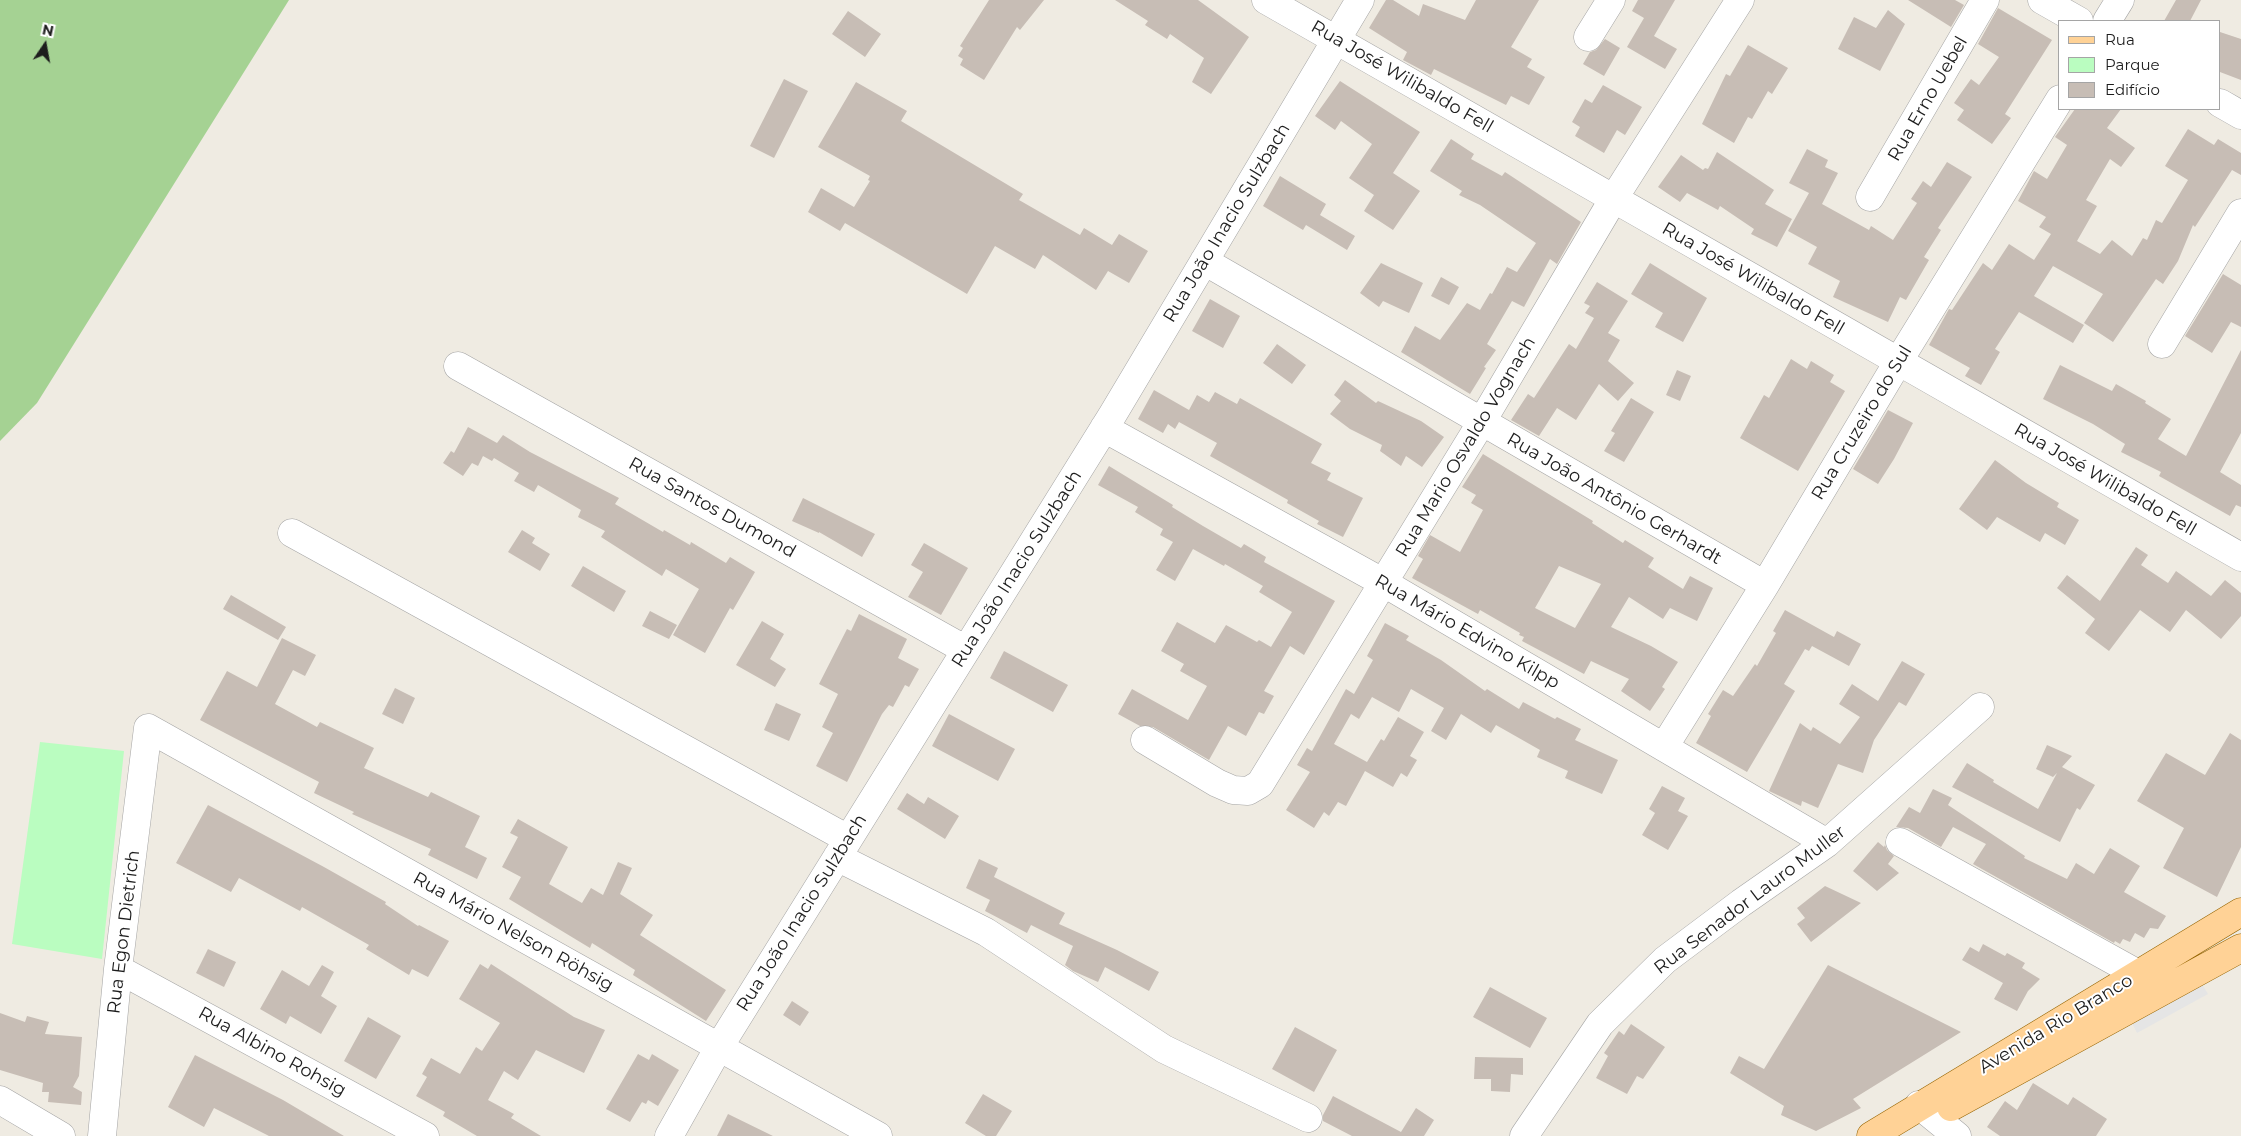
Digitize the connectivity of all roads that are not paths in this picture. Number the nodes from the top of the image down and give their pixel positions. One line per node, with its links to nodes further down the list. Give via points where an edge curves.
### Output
1 (1266, 0): 11 (street, Rua José Wilibaldo Fell)
2 (1360, 0): 11 (street, Rua João Inacio Sulzbach)
3 (1611, 0): 10 (street)
4 (1740, 0): 16 (street, Rua Mario Osvaldo Vognach)
5 (1986, 0): 15 (street, Rua Erno Uebel)
6 (2042, 0): 8 (street)
7 (2120, 0): 9 (street)
8 (2077, 20)
9 (2108, 20)
10 (1588, 37)
11 (1337, 40): 16 (street, Rua José Wilibaldo Fell); 18 (street, Rua João Inacio Sulzbach)
12 (2058, 102): 20 (street, Rua Cruzeiro do Sul)
13 (2221, 103): 14 (street)
14 (2241, 115)
15 (1870, 197)
16 (1614, 198): 20 (street, Rua José Wilibaldo Fell); 22 (street, Rua Mario Osvaldo Vognach)
17 (2241, 213): 19 (street)
18 (1204, 261): 22 (street, Rua João Antônio Gerhardt); 23 (street, Rua João Inacio Sulzbach)
19 (2162, 344)
20 (1898, 362): 25 (street, Rua José Wilibaldo Fell); 27 (street, Rua Cruzeiro do Sul)
21 (458, 366): 28 (street, Rua Santos Dumond)
22 (1482, 423): 26 (street, Rua Mario Osvaldo Vognach); 27 (street, Rua João Antônio Gerhardt)
23 (1104, 428): 26 (street, Rua Mário Edvino Kilpp); 28 (street, Rua João Inacio Sulzbach)
24 (292, 533): 35 (street)
25 (2241, 557)
26 (1384, 583): 31 (street, Rua Mario Osvaldo Vognach, via 1260,784 1248,791 1232,790); 32 (street, Rua Mário Edvino Kilpp)
27 (1765, 585): 32 (street, Rua Cruzeiro do Sul)
28 (966, 650): 35 (street, Rua João Inacio Sulzbach)
29 (1980, 707): 34 (street, Rua Senador Lauro Muller)
30 (148, 728): 38 (street, Rua Egon Dietrich); 40 (street, Rua Mário Nelson Röhsig)
31 (1145, 740)
32 (1664, 747): 34 (street, Rua Mário Edvino Kilpp)
33 (1900, 842): 39 (street)
34 (1827, 843): 49 (street, Rua Senador Lauro Muller, via 1666,960 1600,1024)
35 (843, 848): 40 (street, Rua João Inacio Sulzbach); 43 (street, via 986,932 1164,1049)
36 (2241, 912): 39 (main road, Avenida Rio Branco)
37 (2241, 948): 42 (main road, Avenida Rio Branco)
38 (118, 969): 45 (street, Rua Egon Dietrich); 46 (street, Rua Albino Rohsig)
39 (2138, 974): 42 (main road, Avenida Rio Branco)
40 (719, 1047): 47 (street, Rua João Inacio Sulzbach); 48 (street, Rua Mário Nelson Röhsig)
41 (0, 1100): 44 (street)
42 (1926, 1112): 50 (main road, Avenida Rio Branco); 51 (main road, Avenida Rio Branco); 52 (street)
43 (1308, 1118)
44 (61, 1136)
45 (102, 1136)
46 (425, 1136)
47 (669, 1136)
48 (878, 1136)
49 (1524, 1136)
50 (1871, 1136)
51 (1904, 1136)
52 (1957, 1136)

